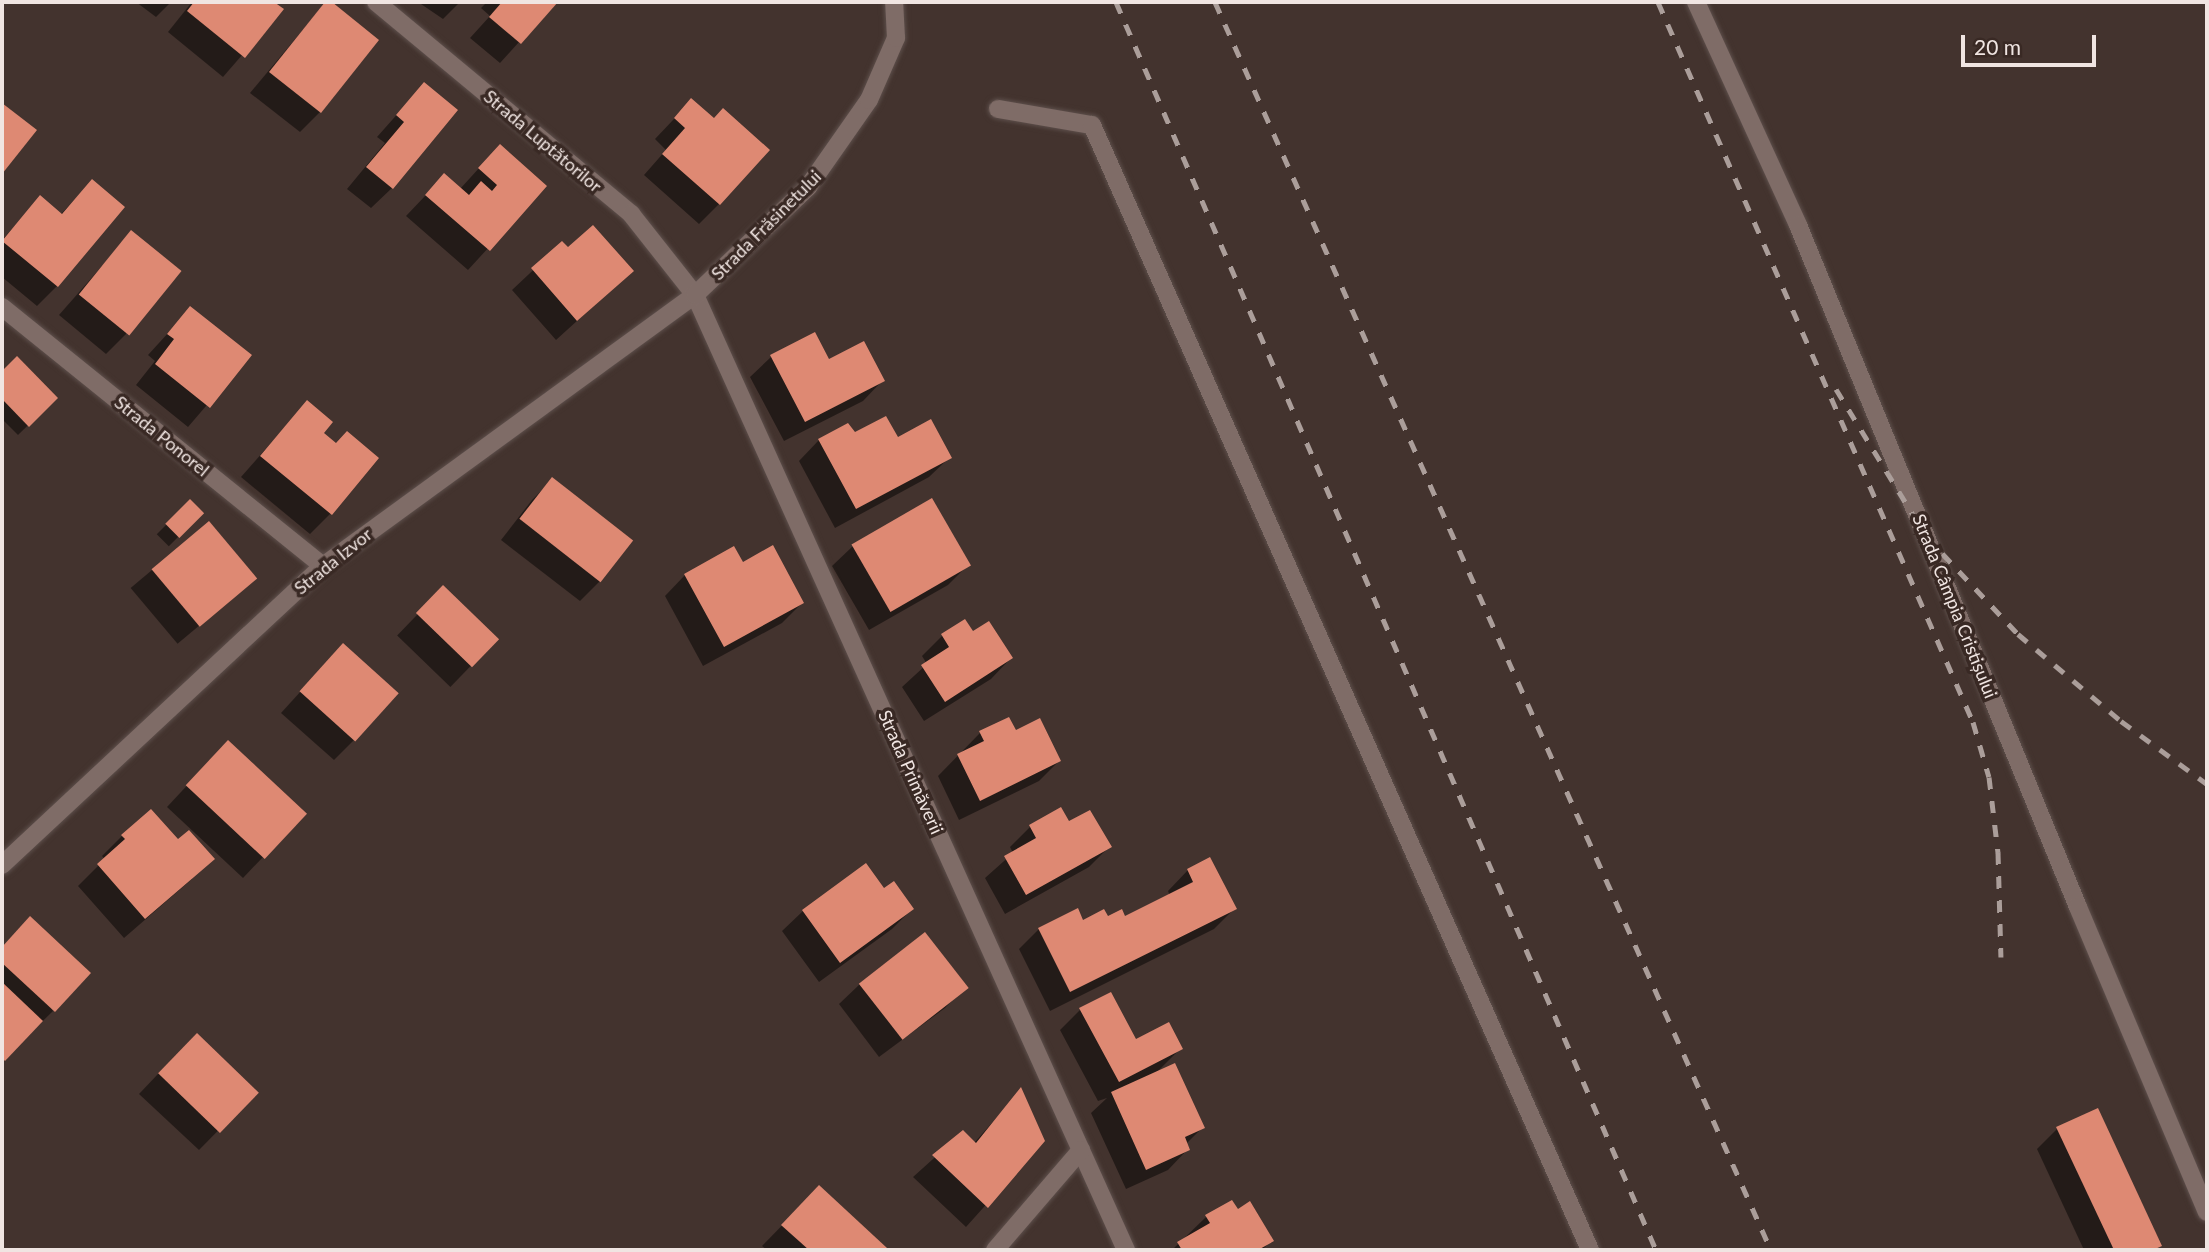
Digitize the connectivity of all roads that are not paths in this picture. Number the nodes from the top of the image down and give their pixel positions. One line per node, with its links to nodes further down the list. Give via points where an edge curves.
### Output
1 (376, 2): 5 (street, Strada Luptătorilor, via 631,214)
2 (894, 2): 5 (street, Strada Frăsinetului, via 896,38 869,100 839,148 808,187)
3 (1696, 2): 10 (street, Strada Câmpia Cristișului, via 1798,225)
4 (998, 109): 13 (street, via 1092,125)
5 (695, 295): 7 (street, Strada Izvor); 9 (street, Strada Primăverii)
6 (2, 307): 7 (street, Strada Ponorel)
7 (323, 566): 8 (street, Strada Izvor)
8 (2, 865)
9 (1081, 1150): 11 (street); 12 (street, Strada Primăverii)
10 (2207, 1212)
11 (995, 1250)
12 (1126, 1250)
13 (1590, 1250)

